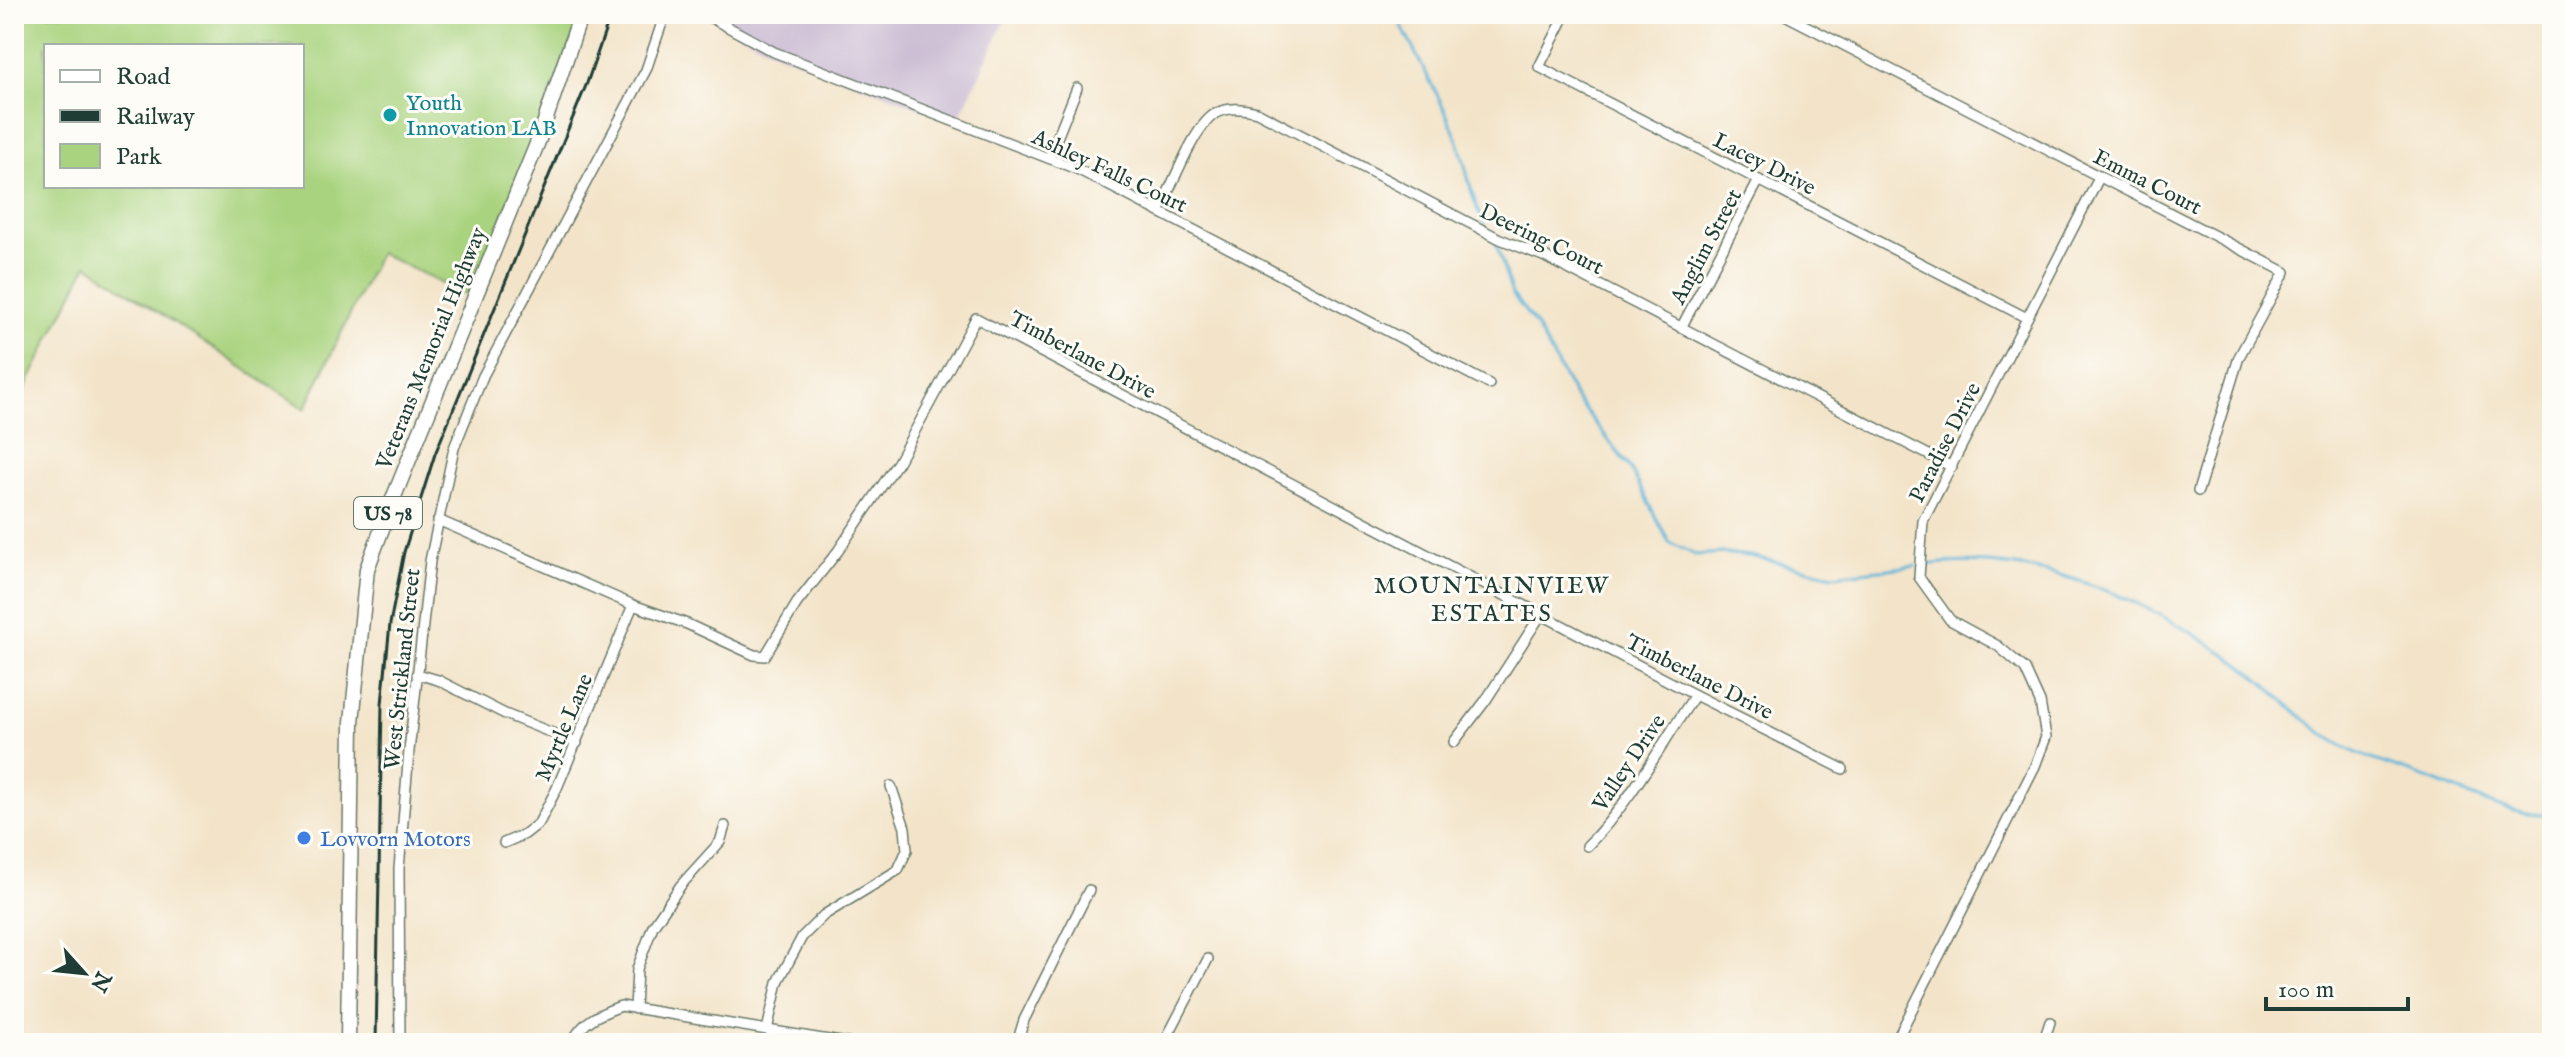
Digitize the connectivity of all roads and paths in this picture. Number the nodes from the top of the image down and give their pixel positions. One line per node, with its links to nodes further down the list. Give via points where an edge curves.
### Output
1 (581, 14): 33 (main road, Veterans Memorial Highway / US 78, via 539,139 367,569 352,722)
2 (665, 14): 16 (street, West Strickland Street, via 646,70 483,376 454,448)
3 (704, 14): 7 (street, Ashley Falls Court, via 774,52)
4 (1566, 14): 9 (street, Lacey Drive, via 1539,67)
5 (1783, 14): 8 (street, Emma Court)
6 (1077, 88): 7 (street)
7 (1049, 158): 10 (street, Ashley Falls Court)
8 (2100, 176): 11 (street, Paradise Drive); 15 (street, Emma Court, via 2285,272 2239,357)
9 (1759, 180): 11 (street, Lacey Drive); 12 (street, Anglim Street)
10 (1159, 212): 12 (street, Deering Court, via 1201,125 1217,112 1240,107); 13 (street, Ashley Falls Court)
11 (2027, 318): 14 (street, Paradise Drive)
12 (1681, 328): 14 (street, Deering Court)
13 (1489, 384)
14 (1952, 467): 39 (street, Paradise Drive, via 1923,521 1919,577 1950,620 1998,646 2025,669 2040,702 2046,737)
15 (2198, 491)
16 (438, 520): 17 (street, Timberlane Drive); 19 (street, West Strickland Street)
17 (633, 605): 18 (street, Timberlane Drive, via 765,656 898,462 976,318); 22 (street, Myrtle Lane)
18 (1542, 613): 20 (street, Timberlane Drive); 21 (street)
19 (417, 674): 22 (street); 34 (street, West Strickland Street, via 399,869)
20 (1695, 695): 23 (street, Timberlane Drive); 27 (street, Valley Drive, via 1617,814)
21 (1454, 742)
22 (577, 743): 26 (street, Myrtle Lane, via 539,823)
23 (1843, 769)
24 (891, 786): 32 (street, via 907,850 898,870 824,915 802,937 778,982)
25 (725, 826): 30 (street, via 720,842 653,926 637,969)
26 (504, 843)
27 (1587, 846)
28 (1089, 890): 37 (street)
29 (1208, 959): 38 (street)
30 (635, 1009): 32 (street); 35 (street, via 621,1006 595,1015)
31 (2050, 1022): 40 (street)
32 (767, 1030): 36 (street)
33 (348, 1043)
34 (400, 1043)
35 (572, 1043)
36 (847, 1043)
37 (1017, 1043)
38 (1164, 1043)
39 (1895, 1043)
40 (2043, 1043)

